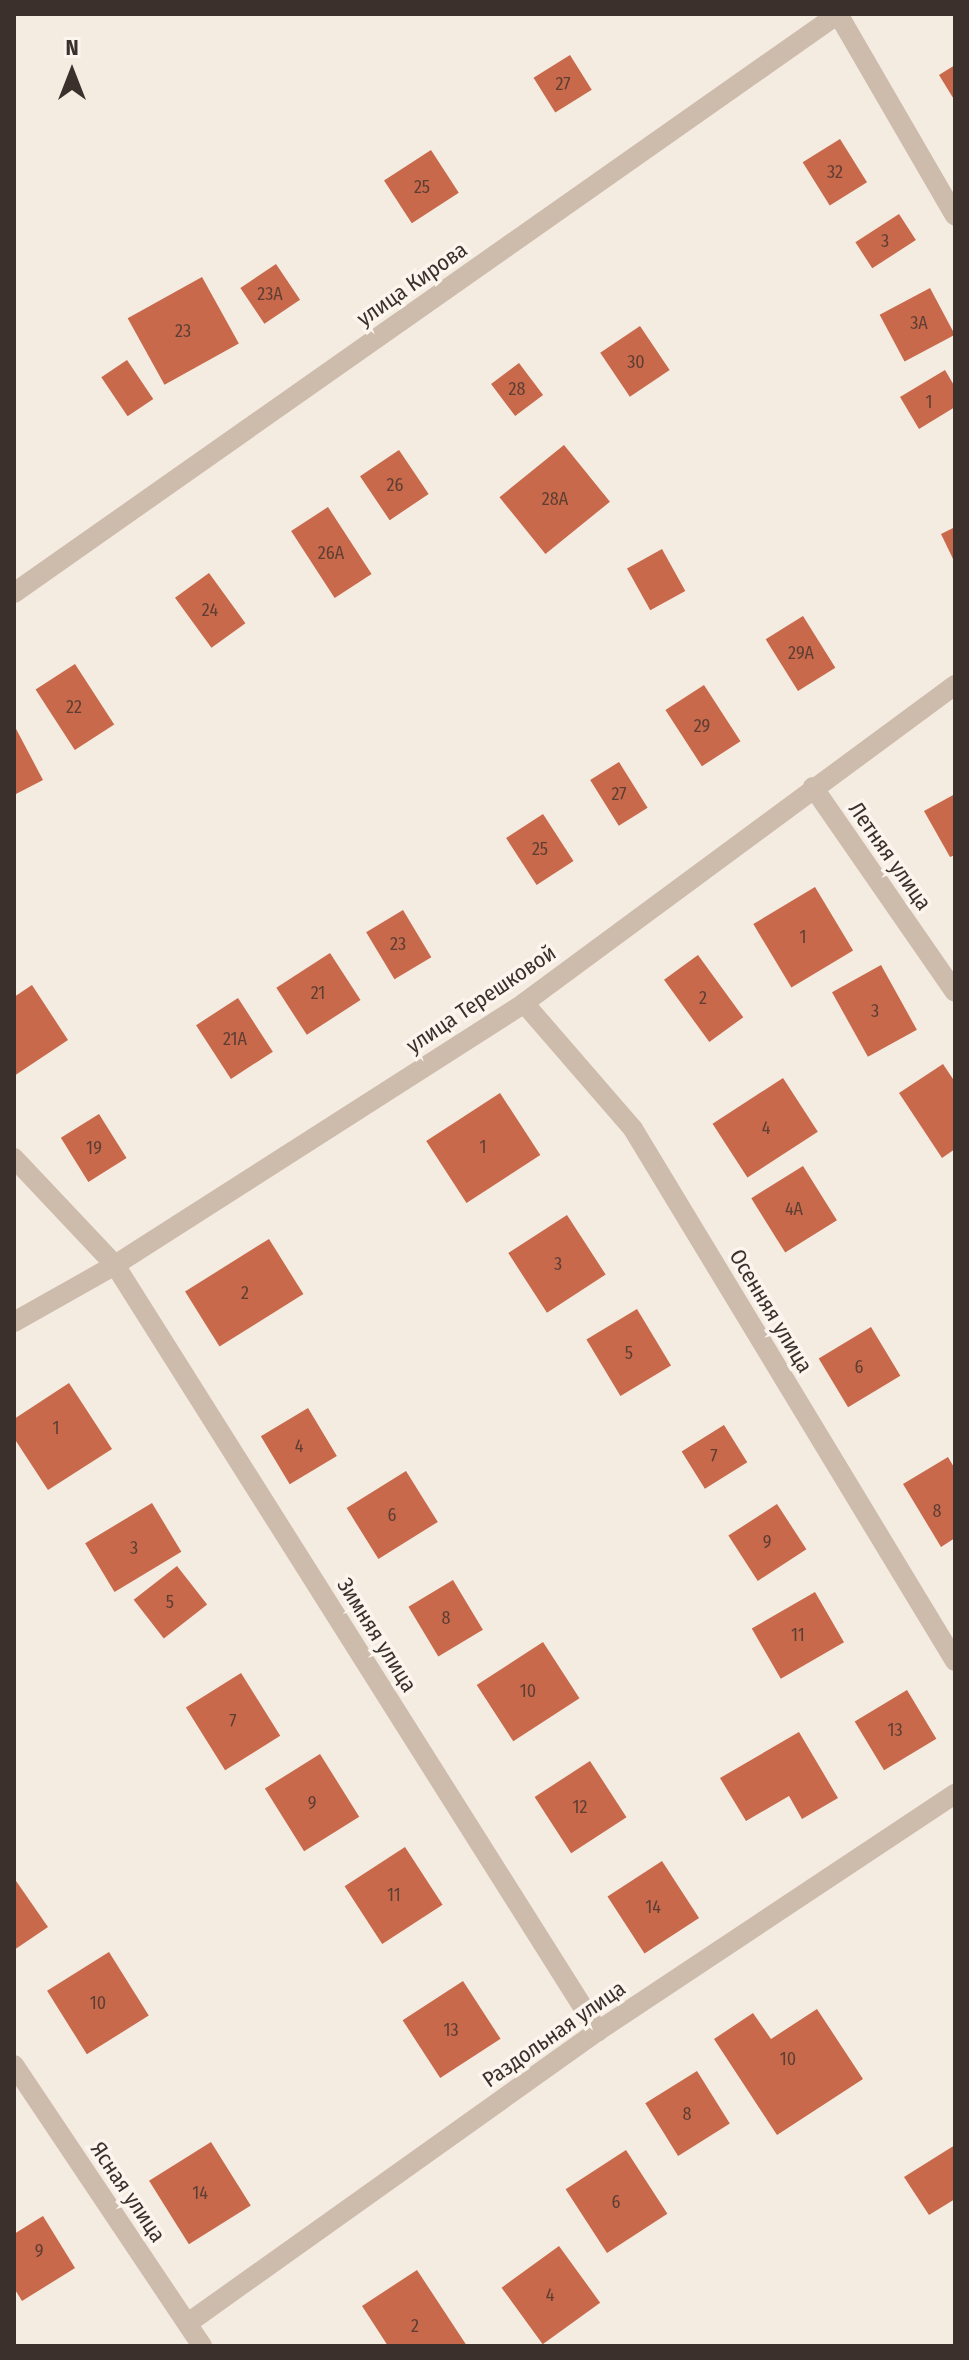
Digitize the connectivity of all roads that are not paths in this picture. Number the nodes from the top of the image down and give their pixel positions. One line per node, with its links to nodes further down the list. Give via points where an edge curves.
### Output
1 (838, 14): 2 (street); 3 (street, улица Кирова)
2 (955, 216)
3 (14, 593)
4 (955, 685): 5 (street, улица Терешковой)
5 (813, 787): 6 (street, Летняя улица); 7 (street, улица Терешковой)
6 (955, 992)
7 (524, 1003): 9 (street, улица Терешковой); 11 (street, Осенняя улица, via 633,1129)
8 (14, 1158): 9 (street, Зимняя улица)
9 (115, 1265): 10 (street, улица Терешковой); 13 (street, Зимняя улица)
10 (14, 1322)
11 (955, 1661)
12 (955, 1794): 13 (street, Раздольная улица)
13 (598, 2031): 15 (street, Раздольная улица)
14 (14, 2065): 15 (street, Ясная улица)
15 (188, 2323): 16 (street, Ясная улица)
16 (202, 2346)

